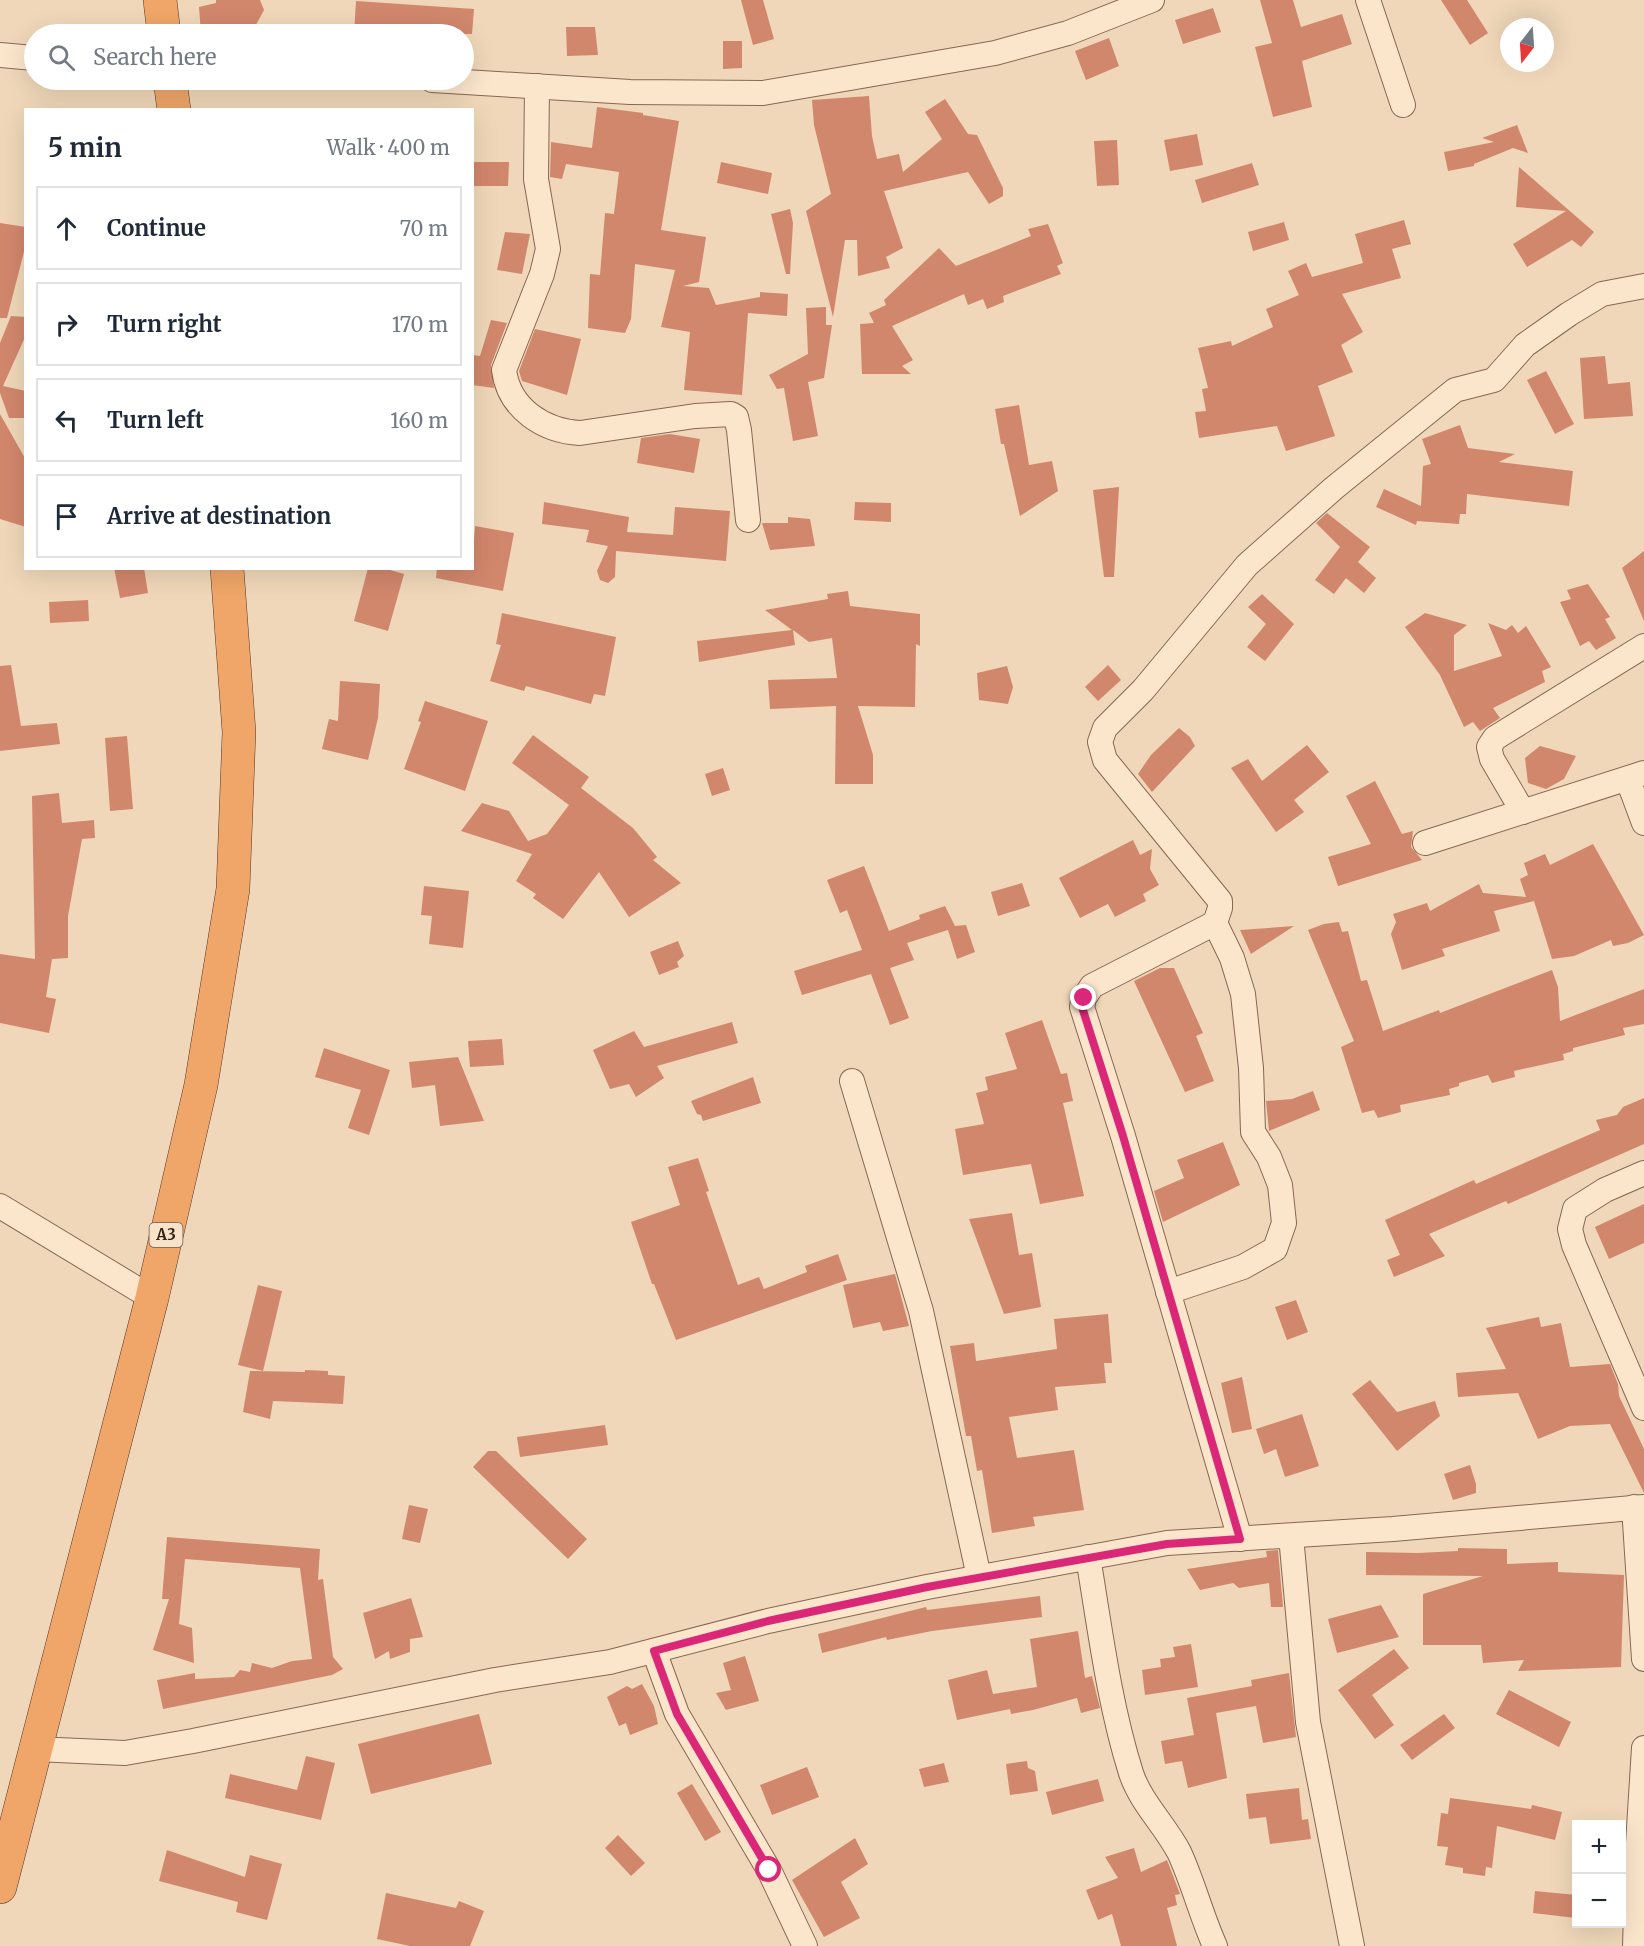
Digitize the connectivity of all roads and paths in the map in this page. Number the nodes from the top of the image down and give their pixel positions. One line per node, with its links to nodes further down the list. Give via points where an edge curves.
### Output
1 (160, 0): 4 (highway)
2 (1152, 0): 8 (street, via 1068,33 994,53 763,93 630,92)
3 (1368, 0): 10 (street)
4 (163, 24)
5 (0, 55): 6 (street)
6 (24, 57)
7 (474, 82): 8 (street)
8 (537, 86): 13 (street, via 536,178 548,249 504,370 506,386 533,419 561,432 731,414 736,417 739,430)
9 (171, 90): 11 (highway)
10 (1403, 105)
11 (174, 108)
12 (1644, 286): 20 (street, via 1602,294 1569,314 1525,345 1494,380 1455,390 1343,481 1247,565 1143,690 1105,728 1100,742 1105,760 1220,901)
13 (748, 520)
14 (227, 570): 25 (highway, A3, via 239,732 233,889 201,1085)
15 (1644, 646): 17 (street, via 1495,738 1489,747 1491,759)
16 (1636, 777): 17 (street); 18 (street)
17 (1523, 812): 19 (street)
18 (1644, 823)
19 (1425, 843)
20 (1215, 923): 24 (street, via 1244,994 1254,1132 1280,1185 1284,1223 1275,1249 1243,1267); 24 (street, via 1092,986 1082,1007)
21 (852, 1081): 31 (street, via 921,1311)
22 (1644, 1173): 26 (street, via 1575,1209 1570,1229 1582,1266)
23 (0, 1206): 25 (street)
24 (1168, 1292): 29 (street)
25 (152, 1298): 34 (highway, A3)
26 (1644, 1408)
27 (1639, 1507): 28 (street); 33 (street)
28 (1292, 1536): 29 (street); 40 (street, via 1308,1722)
29 (1240, 1539): 30 (street, via 1167,1544)
30 (1088, 1557): 31 (street); 39 (street, via 1108,1679 1132,1775 1177,1849 1198,1894)
31 (979, 1577): 32 (street, via 768,1621)
32 (654, 1651): 34 (street, via 125,1753); 38 (street, via 677,1714 769,1870)
33 (1644, 1659)
34 (35, 1749): 37 (highway, A3)
35 (1644, 1757): 36 (street)
36 (1642, 1805): 41 (street)
37 (0, 1887)
38 (805, 1946)
39 (1215, 1946)
40 (1352, 1946)
41 (1635, 1946)

